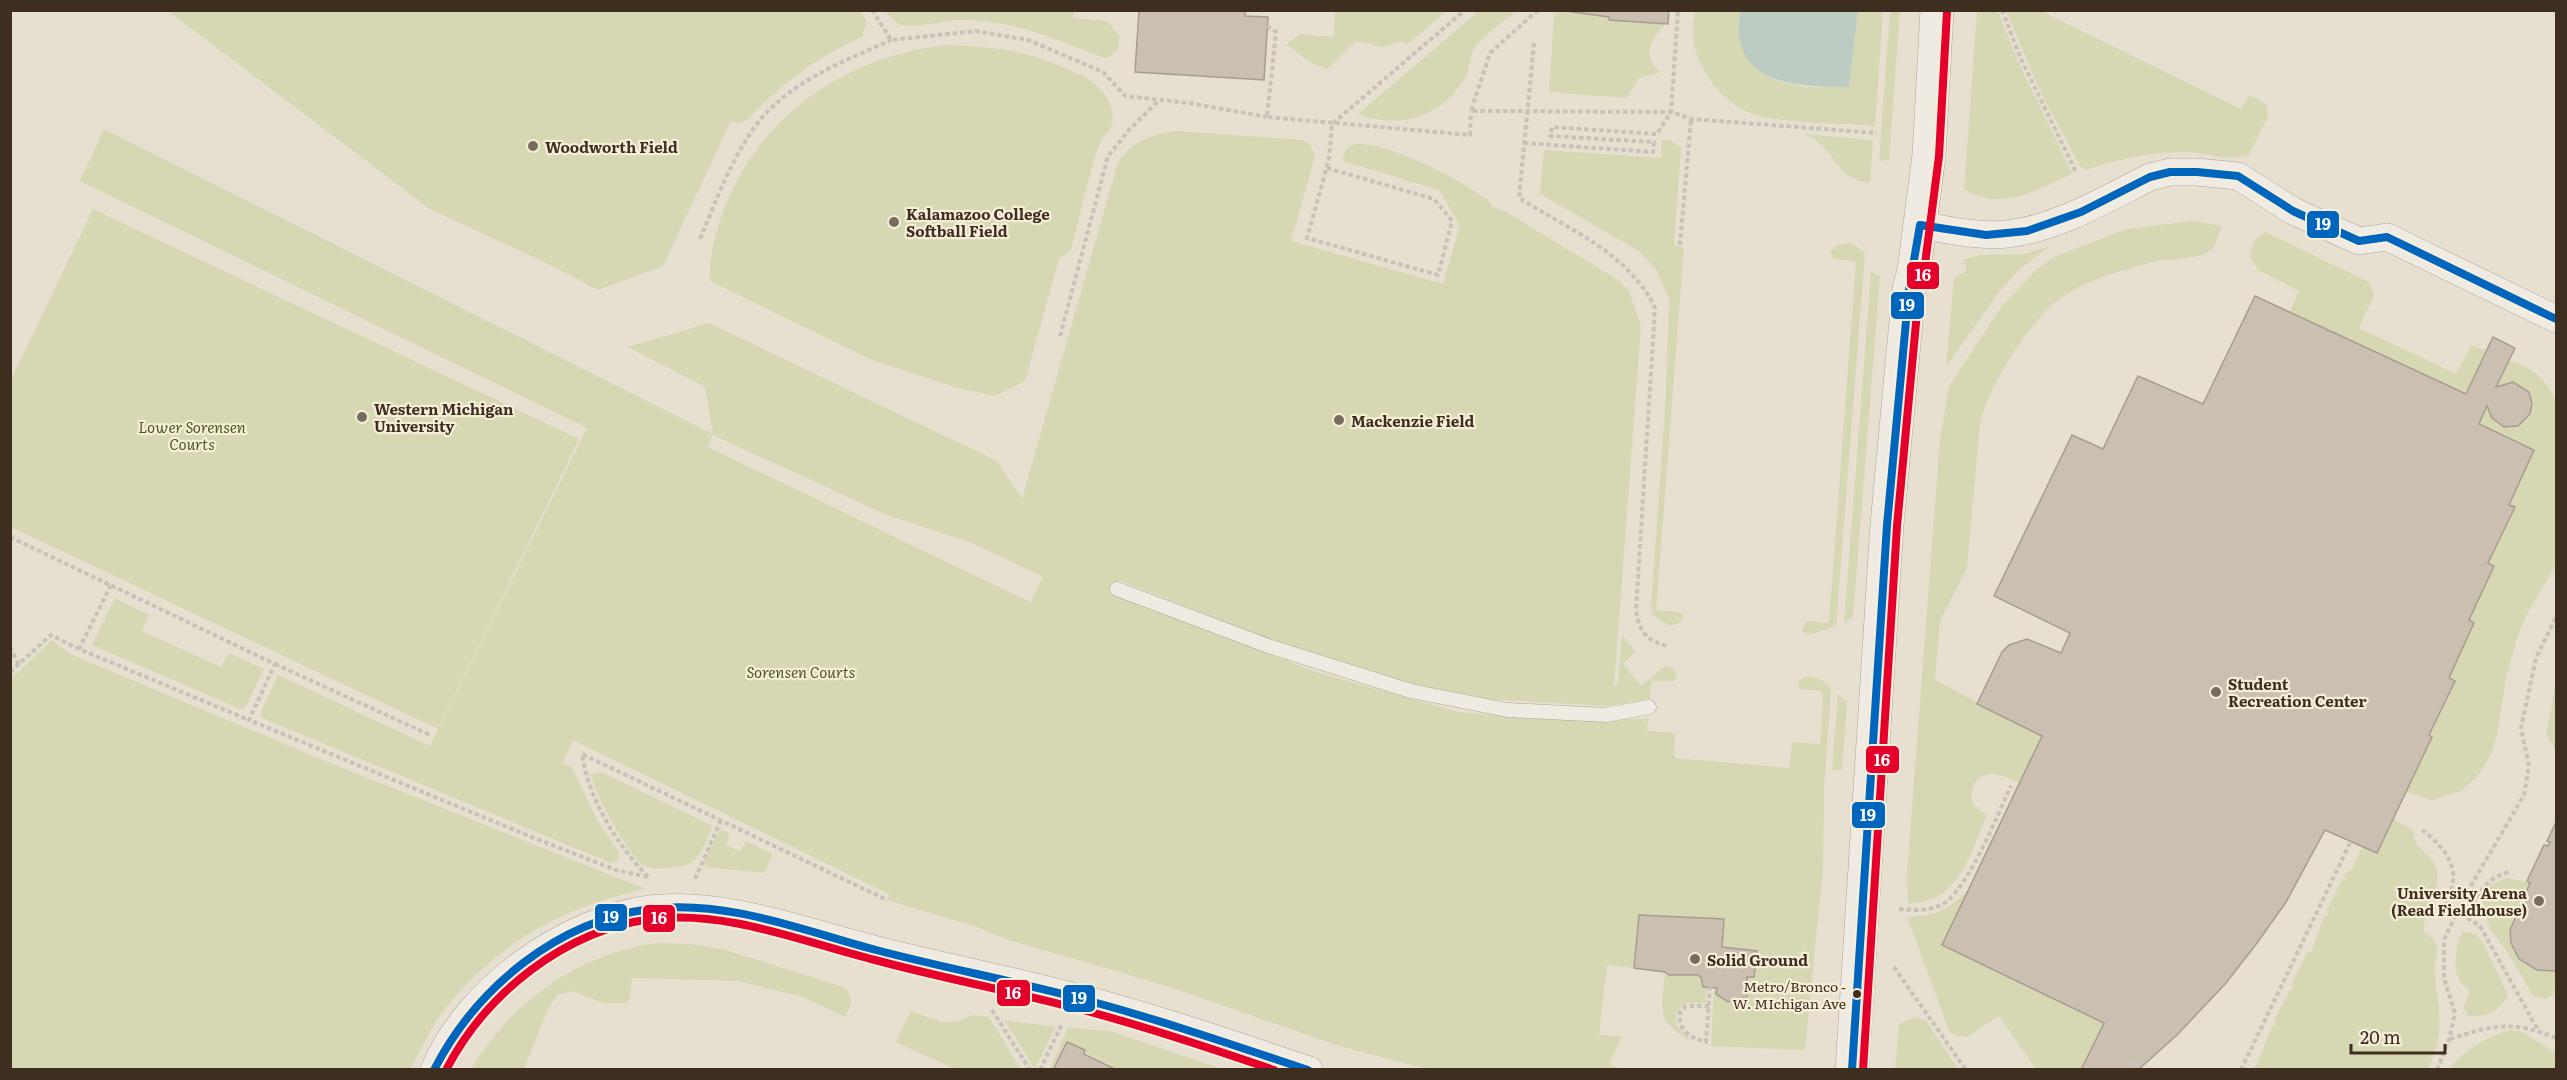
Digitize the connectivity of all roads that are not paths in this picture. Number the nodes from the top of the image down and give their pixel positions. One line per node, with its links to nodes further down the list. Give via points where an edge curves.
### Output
1 (1937, 10): 2 (street, via 1929,154)
2 (1920, 225): 3 (street, via 2007,234 2041,228 2150,177 2170,172 2238,176 2312,220 2360,241 2387,237); 8 (street, via 1909,289 1887,525)
3 (2556, 319)
4 (1117, 589): 5 (lane, via 1271,647 1411,691 1507,710 1606,715)
5 (1649, 707)
6 (434, 1070): 7 (street, via 442,1051 494,985 547,946 587,926 650,909 714,909 1085,999)
7 (1309, 1070)
8 (1852, 1070)

